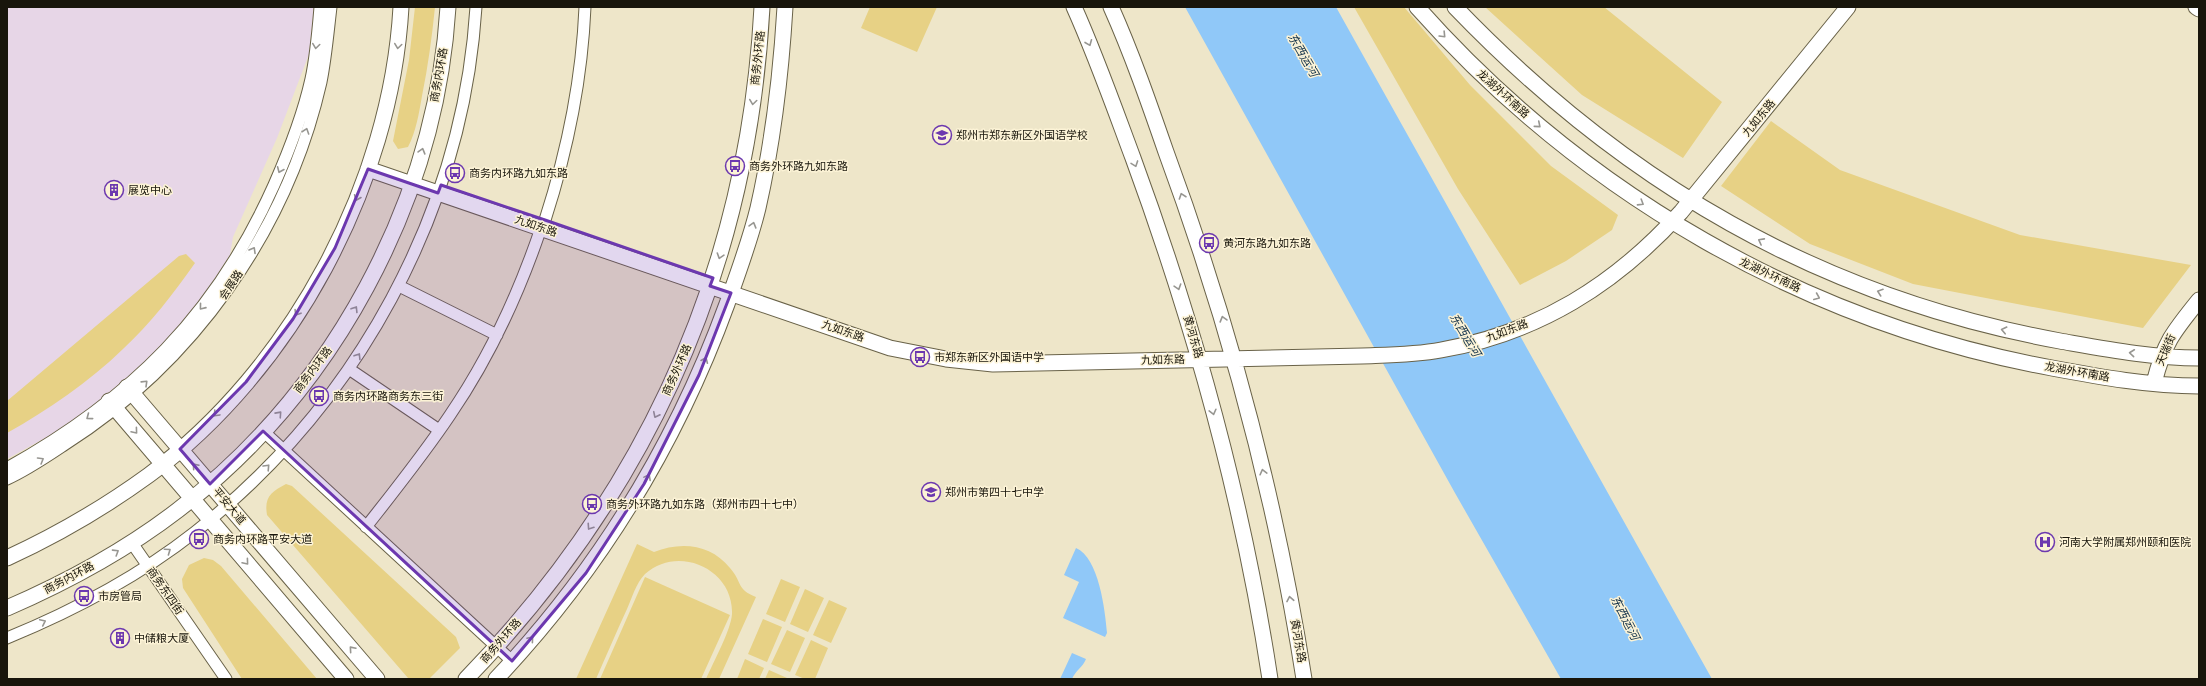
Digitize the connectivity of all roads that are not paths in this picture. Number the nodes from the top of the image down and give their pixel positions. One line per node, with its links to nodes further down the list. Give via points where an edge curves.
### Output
1 (320, 7): 35 (street, 会展路, one-way to 35, via 311,79 296,128 276,180 247,240 230,269 201,308)
2 (331, 7): 35 (street, 会展路, one-way to 2, via 192,335 210,315 256,245 292,170 306,131 321,81)
3 (401, 7): 17 (main road, one-way to 17, via 395,67)
4 (448, 7): 18 (main road, 商务内环路, one-way to 4, via 440,75)
5 (476, 7): 19 (street, via 468,80)
6 (585, 7): 22 (street, via 573,108 564,154)
7 (762, 7): 23 (main road, 商务外环路, one-way to 23, via 758,65 748,139 733,212)
8 (785, 7): 25 (main road, 商务外环路, one-way to 8, via 757,210 766,166 781,68)
9 (1074, 7): 28 (main road, 黄河东路, one-way to 28, via 1147,196)
10 (1111, 7): 29 (main road, 黄河东路, one-way to 10, via 1207,267 1178,184)
11 (1417, 7): 21 (main road, 龙湖外环南路, one-way to 21, via 1463,56 1517,107 1603,176)
12 (1455, 7): 20 (main road, via 1505,59 1559,107 1620,154)
13 (1836, 7): 20 (main road, 九如东路)
14 (1848, 7): 20 (main road, 九如东路)
15 (2196, 7): 16 (main road)
16 (2199, 9)
17 (369, 165): 18 (main road, 九如东路); 39 (main road, one-way to 39, via 335,248 293,319 246,382)
18 (413, 180): 19 (main road, 九如东路); 38 (main road, 商务内环路, one-way to 18, via 317,366 363,295 392,236)
19 (439, 189): 22 (main road, 九如东路); 24 (street, via 433,210)
20 (1686, 198): 21 (main road, 九如东路); 30 (main road, one-way to 20, via 2033,336 1918,306 1863,286 1771,246)
21 (1668, 220): 29 (main road, 九如东路, via 1650,232 1608,270 1576,291 1534,316 1493,330 1438,342 1356,352); 33 (main road, 龙湖外环南路, one-way to 33, via 1759,271 1852,312 1909,332 2027,363)
22 (543, 224): 23 (main road, 九如东路); 27 (street, via 531,258)
23 (712, 282): 25 (main road, 九如东路); 54 (main road, 商务外环路, one-way to 54, via 679,366 625,473 568,560)
24 (399, 286): 27 (street); 32 (street, one-way to 24)
25 (732, 289): 28 (main road, 九如东路, via 893,340 947,351 993,355); 55 (main road, 商务外环路, one-way to 25, via 586,572 644,484 699,375)
26 (2199, 300): 30 (main road, 天瑞街, via 2173,333)
27 (497, 334): 37 (street, via 478,370)
28 (1198, 354): 29 (main road, 九如东路); 61 (main road, 黄河东路, one-way to 61, via 1237,508)
29 (1233, 354): 62 (main road, 黄河东路, one-way to 29, via 1276,529)
30 (2162, 356): 31 (main road); 33 (main road, 天瑞街)
31 (2199, 358)
32 (349, 369): 37 (street); 40 (street)
33 (2154, 383): 34 (main road, 龙湖外环南路)
34 (2199, 386)
35 (130, 390): 36 (street, 会展路); 39 (main road, 平安大道)
36 (112, 405): 41 (main road, one-way to 41); 42 (street, 会展路, one-way to 42); 43 (street, 会展路, one-way to 36, via 73,440)
37 (439, 430): 48 (street)
38 (263, 431): 40 (street); 44 (main road, 商务内环路, via 239,458)
39 (180, 449): 41 (main road); 44 (main road, 平安大道, one-way to 39)
40 (284, 450): 46 (street, one-way to 40); 48 (street)
41 (162, 464): 45 (main road); 50 (main road, via 77,522)
42 (7, 468)
43 (7, 479)
44 (210, 484): 45 (main road, 商务内环路); 46 (main road, 平安大道)
45 (192, 499): 47 (main road); 49 (main road, 商务内环路)
46 (228, 505): 47 (street); 58 (main road, 平安大道, one-way to 46)
47 (210, 520): 51 (street, one-way to 47); 57 (main road, one-way to 57)
48 (366, 527): 54 (street)
49 (132, 542): 51 (street, 商务东四街); 52 (main road, 商务内环路, one-way to 49, via 55,587)
50 (7, 558)
51 (147, 566): 53 (street, one-way to 51, via 67,611); 56 (street, 商务东四街)
52 (7, 608)
53 (7, 638)
54 (497, 647): 55 (street); 59 (main road, 商务外环路)
55 (512, 661): 60 (main road, 商务外环路)
56 (226, 679)
57 (346, 679)
58 (377, 679)
59 (466, 679)
60 (496, 679)
61 (1270, 679)
62 (1304, 679)

